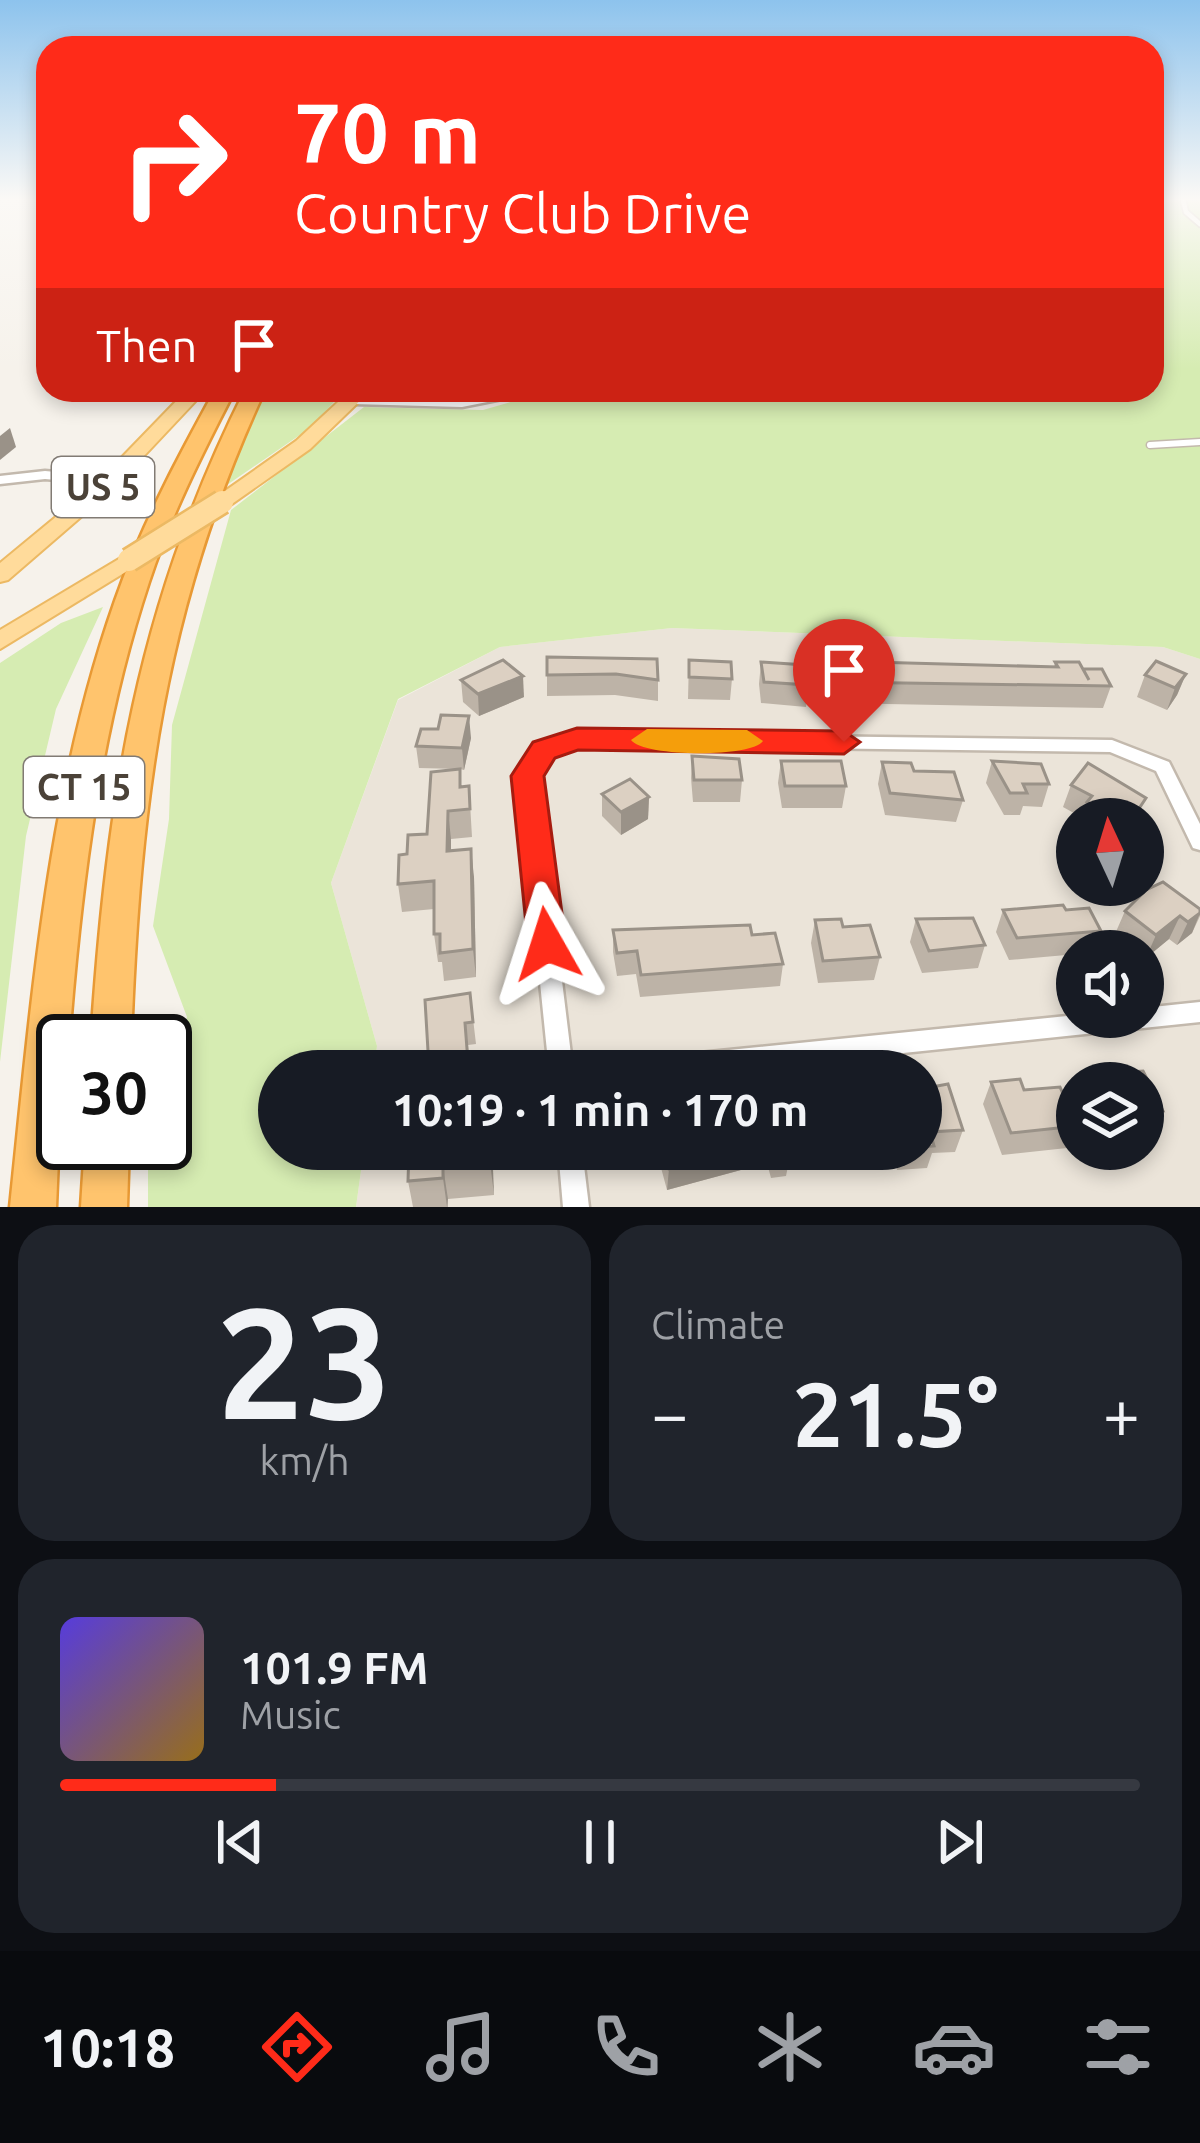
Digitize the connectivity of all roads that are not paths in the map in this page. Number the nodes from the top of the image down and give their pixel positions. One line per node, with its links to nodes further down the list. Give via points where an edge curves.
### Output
1 (186, 402): 10 (main road, US 5)
2 (219, 402): 20 (highway, CT 15, via 160,521 102,702 65,899)
3 (249, 402): 15 (highway, CT 15, via 204,499 155,667 129,826)
4 (350, 402): 12 (main road, US 5, bridge, via 222,502)
5 (439, 402): 6 (street)
6 (472, 402)
7 (1200, 442): 8 (lane)
8 (1150, 445)
9 (0, 480): 10 (street)
10 (111, 481): 11 (main road, US 5)
11 (0, 575)
12 (0, 640)
13 (1200, 843): 16 (street, via 1174,780 1149,757 1112,746 577,739 544,750 528,776)
14 (1200, 1012): 17 (street)
15 (113, 1014)
16 (559, 1050)
17 (832, 1050)
18 (106, 1170): 21 (highway)
19 (572, 1170): 22 (street)
20 (34, 1207)
21 (104, 1207)
22 (576, 1207)

